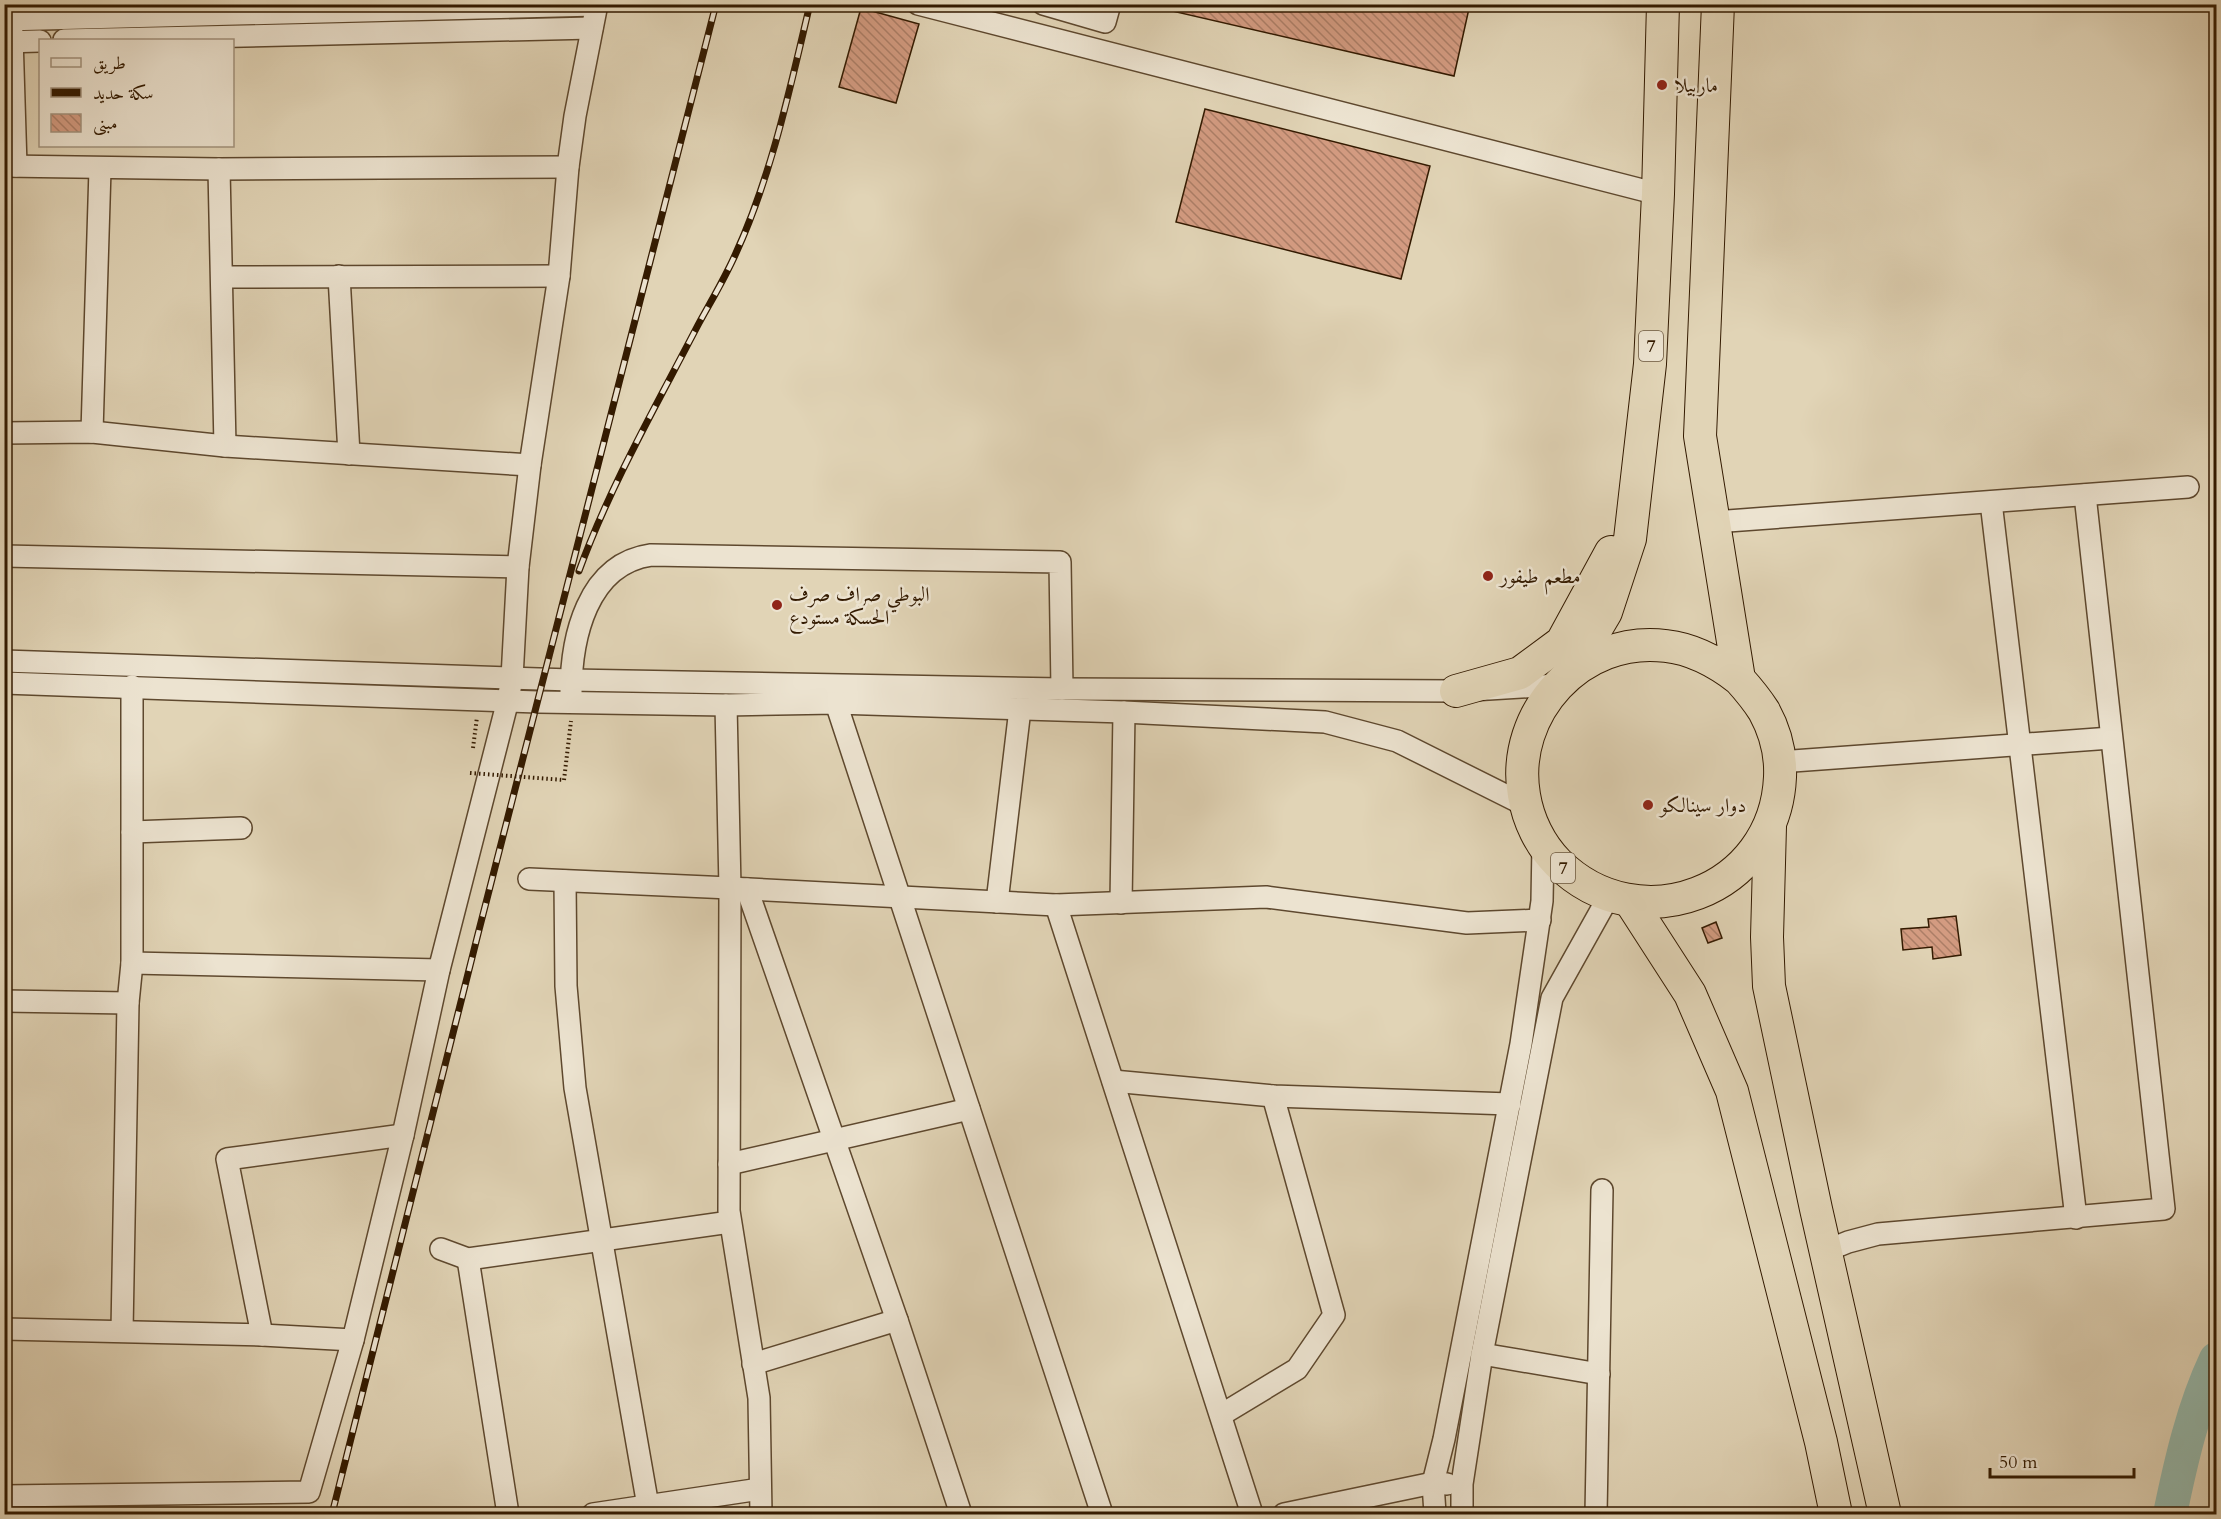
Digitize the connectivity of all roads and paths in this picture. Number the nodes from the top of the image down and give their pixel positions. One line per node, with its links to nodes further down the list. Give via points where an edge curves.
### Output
1 (918, 4): 18 (street)
2 (1043, 4): 3 (street, via 1105,22)
3 (1110, 4)
4 (1663, 4): 18 (highway, 7)
5 (1718, 4): 31 (highway, 7, via 1700,436)
6 (596, 5): 7 (street); 9 (street)
7 (434, 7): 8 (street); 10 (street)
8 (9, 14): 13 (street)
9 (592, 28): 10 (street); 15 (street)
10 (428, 32): 11 (street)
11 (109, 39)
12 (39, 41): 13 (street)
13 (8, 42): 14 (street)
14 (10, 166): 16 (street)
15 (568, 167): 17 (street); 20 (street)
16 (100, 169): 17 (street); 23 (street)
17 (219, 169): 21 (street)
18 (1658, 194): 22 (highway, 7)
19 (339, 276): 20 (street); 21 (street); 26 (street)
20 (559, 276): 27 (street)
21 (222, 277): 25 (street)
22 (1650, 364): 36 (highway, 7, via 1630,539 1606,612); 42 (highway, via 1614,545 1562,642 1520,673)
23 (92, 432): 24 (street); 25 (street)
24 (4, 433)
25 (225, 446): 26 (street)
26 (349, 454): 27 (street)
27 (530, 465): 33 (street)
28 (2188, 487): 29 (street)
29 (2085, 495): 30 (street); 50 (street)
30 (1991, 502): 31 (street); 51 (street)
31 (1714, 522): 38 (highway, 7)
32 (4, 556): 33 (street)
33 (518, 567): 35 (street)
34 (4, 661): 35 (street)
35 (512, 678): 37 (street); 43 (street)
36 (1563, 679): 38 (highway, 7, via 1605,653 1656,645 1705,657); 42 (street); 54 (highway, 7, via 1533,720 1526,741 1522,772)
37 (571, 680): 41 (street); 41 (street, via 575,639 590,601 618,566 651,555 1060,562); 44 (street)
38 (1739, 680): 52 (highway, 7, via 1764,712 1773,731)
39 (4, 682): 40 (street)
40 (132, 686): 43 (street); 57 (street)
41 (1062, 688): 42 (street)
42 (1456, 691)
43 (507, 700): 44 (street); 69 (street)
44 (571, 702): 46 (street)
45 (836, 703): 46 (street); 47 (street); 62 (street)
46 (726, 705): 61 (street)
47 (1020, 709): 48 (street); 64 (street)
48 (1124, 712): 54 (street, via 1325,722 1397,741); 65 (street)
49 (570, 730): 53 (path, bridge, via 564,780)
50 (2111, 738): 51 (street); 80 (street, via 2164,1209)
51 (2020, 744): 52 (street); 80 (street)
52 (1779, 762): 55 (highway, 7, via 1779,788)
53 (470, 772)
54 (1525, 805): 58 (highway, 7)
55 (1770, 825): 63 (highway, 7, via 1742,865 1702,892 1679,900 1655,902); 84 (highway, 7, via 1769,986)
56 (241, 828): 57 (street)
57 (132, 832): 68 (street)
58 (1543, 845): 63 (highway, 7, via 1572,876); 67 (street)
59 (529, 879): 60 (street)
60 (565, 881): 61 (street); 82 (street, via 566,987 575,1088)
61 (739, 888): 62 (street); 77 (street); 78 (street)
62 (899, 897): 64 (street); 75 (street)
63 (1620, 898): 91 (street, via 1552,998); 110 (highway, via 1690,994 1732,1091)
64 (997, 902): 66 (street)
65 (1121, 903): 66 (street); 67 (street, via 1266,897 1467,923)
66 (1056, 906): 72 (street)
67 (1539, 920): 74 (street)
68 (132, 963): 69 (street); 71 (street)
69 (439, 970): 76 (street)
70 (4, 1001): 71 (street)
71 (128, 1003): 88 (street)
72 (1113, 1081): 73 (street); 94 (street)
73 (1273, 1096): 74 (street); 94 (street, via 1335,1315 1297,1369)
74 (1510, 1104): 95 (street)
75 (969, 1109): 77 (street); 105 (street)
76 (403, 1135): 89 (street, via 227,1159); 90 (street)
77 (835, 1139): 78 (street); 86 (street)
78 (729, 1164): 81 (street)
79 (1602, 1190): 93 (street)
80 (2076, 1218): 84 (street, via 1878,1234)
81 (730, 1222): 82 (street); 92 (street)
82 (602, 1242): 85 (street); 99 (street)
83 (441, 1249): 85 (street)
84 (1826, 1251): 111 (highway, 7)
85 (468, 1259): 101 (street)
86 (897, 1320): 92 (street); 104 (street)
87 (4, 1329): 88 (street)
88 (122, 1331): 89 (street)
89 (262, 1335): 90 (street)
90 (353, 1340): 98 (street, via 309,1492)
91 (1482, 1354): 93 (street); 96 (street)
92 (753, 1364): 97 (street, via 759,1398)
93 (1599, 1374): 109 (street)
94 (1221, 1415): 106 (street)
95 (1433, 1483): 96 (street); 100 (street); 107 (street)
96 (1462, 1485): 100 (street); 108 (street)
97 (759, 1489): 99 (street); 103 (street)
98 (4, 1496)
99 (648, 1506): 102 (street)
100 (1432, 1514)
101 (508, 1515)
102 (593, 1515)
103 (761, 1515)
104 (961, 1515)
105 (1102, 1515)
106 (1252, 1515)
107 (1284, 1515)
108 (1462, 1515)
109 (1596, 1515)
110 (1836, 1515)
111 (1885, 1515)

